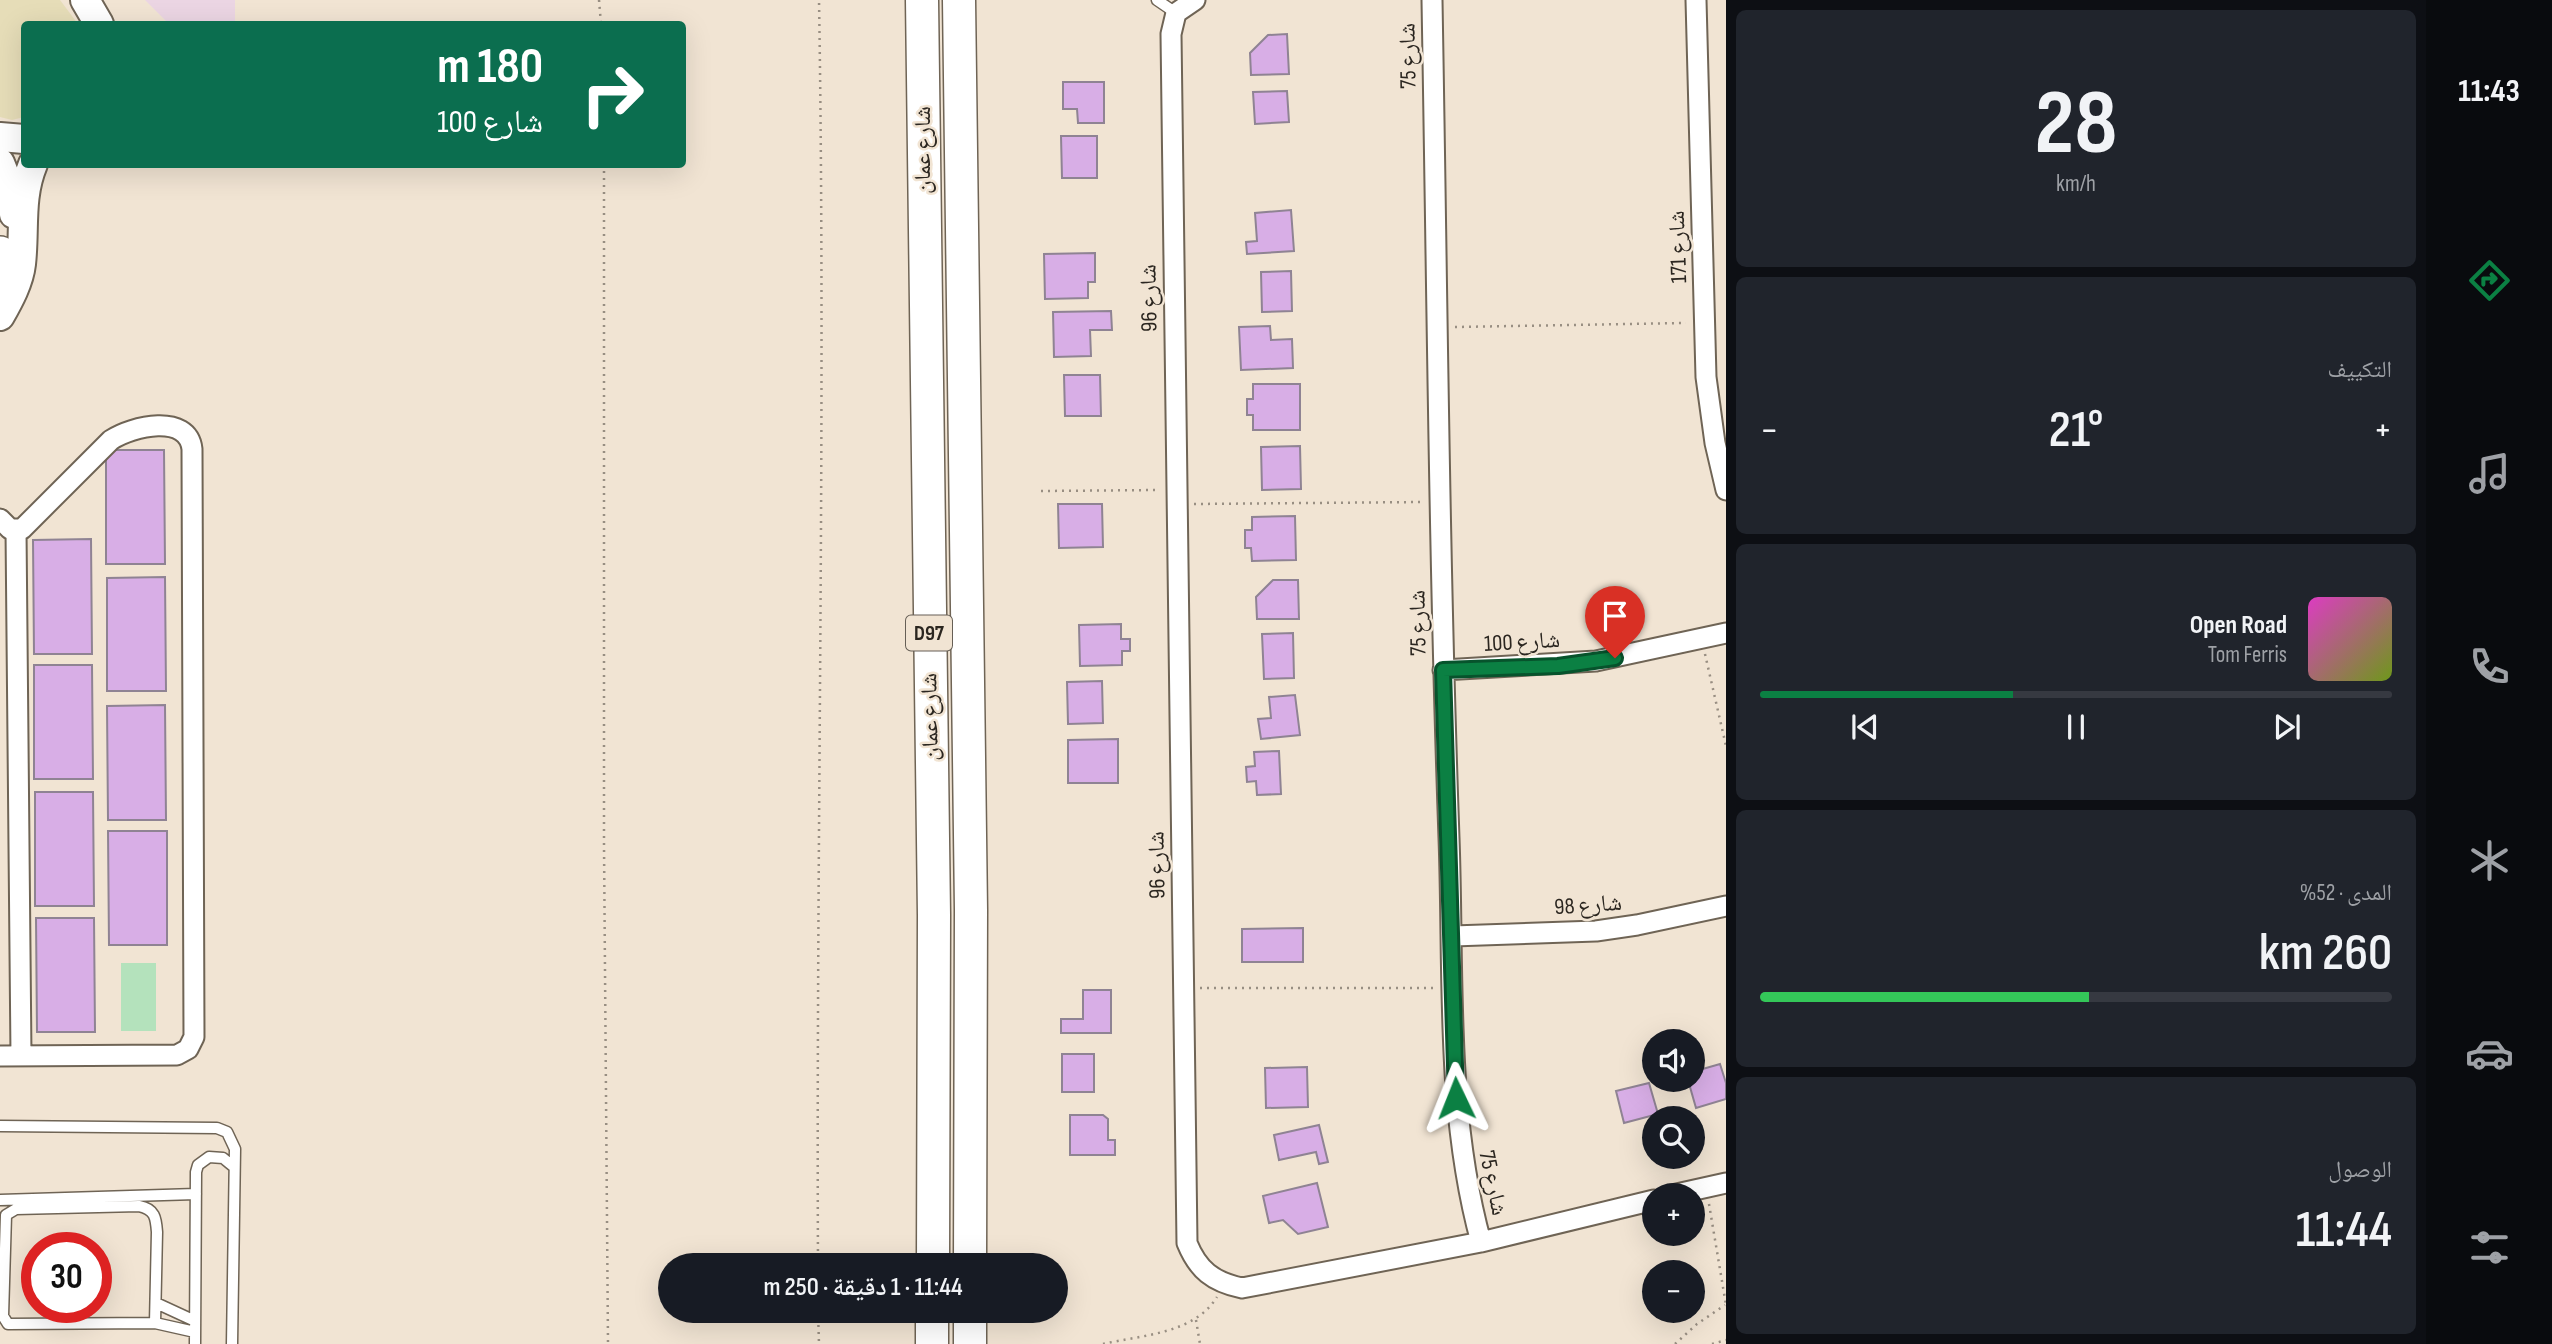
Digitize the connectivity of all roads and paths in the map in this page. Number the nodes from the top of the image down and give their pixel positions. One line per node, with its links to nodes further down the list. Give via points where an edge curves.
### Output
1 (85, 0): 11 (street)
2 (598, 0): 12 (path)
3 (819, 0): 47 (path)
4 (922, 0): 48 (main road, شارع عمان / D97, via 934,915)
5 (959, 0): 49 (main road, شارع عمان / D97, via 971,910)
6 (1157, 0): 10 (lane)
7 (1195, 0): 10 (street)
8 (1432, 0): 23 (street, شارع 75)
9 (1696, 0): 22 (street, شارع 171)
10 (1176, 13): 26 (street, شارع 96, via 1171,44)
11 (97, 21)
12 (601, 21)
13 (0, 137): 14 (street)
14 (21, 139)
15 (0, 163): 20 (street, via 14,211 13,245)
16 (32, 168): 21 (street, via 22,202 21,263)
17 (604, 168): 63 (path)
18 (0, 254): 19 (highway)
19 (0, 285)
20 (0, 293)
21 (0, 316)
22 (1705, 323): 23 (path); 24 (street, شارع 171, via 1710,409)
23 (1437, 328): 27 (street, شارع 75)
24 (1726, 490)
25 (1041, 491): 26 (path)
26 (1177, 497): 27 (path); 35 (street, شارع 96)
27 (1440, 501): 31 (street, شارع 75)
28 (8, 525): 38 (street); 38 (street, via 22,529 117,436 137,428 172,426 189,438 194,1037 188,1049 177,1055)
29 (1726, 633): 30 (street, شارع 100)
30 (1702, 639): 31 (street, شارع 100, via 1596,661); 32 (path)
31 (1443, 670): 34 (street, شارع 75)
32 (1726, 746)
33 (1726, 906): 34 (street, شارع 98, via 1596,931)
34 (1452, 936): 36 (street, شارع 75)
35 (1183, 988): 36 (path); 50 (street, شارع 96, via 1187,1243 1206,1275)
36 (1454, 988): 46 (street, شارع 75, via 1457,1118)
37 (0, 1056): 38 (street)
38 (21, 1056)
39 (0, 1126): 40 (lane, via 217,1128 234,1142)
40 (234, 1167): 42 (lane, via 216,1156 203,1160 196,1172); 62 (lane)
41 (1716, 1185): 52 (path)
42 (196, 1194): 45 (lane); 54 (lane)
43 (0, 1200): 45 (lane)
44 (1642, 1203): 46 (street)
45 (42, 1204): 51 (lane, via 139,1206 153,1212); 55 (lane, via 12,1210 5,1218 3,1316 8,1324)
46 (1481, 1241): 50 (street, via 1260,1286)
47 (818, 1253)
48 (933, 1253)
49 (970, 1253)
50 (1222, 1284): 53 (path, via 1217,1298)
51 (156, 1303): 54 (lane); 55 (lane)
52 (1726, 1305): 69 (path)
53 (1196, 1320): 67 (path); 68 (path)
54 (195, 1321): 59 (lane)
55 (155, 1323): 59 (lane)
56 (818, 1323): 64 (path)
57 (932, 1323): 65 (main road)
58 (970, 1323): 66 (main road)
59 (195, 1332): 61 (lane)
60 (1726, 1340): 70 (path)
61 (195, 1344)
62 (232, 1344)
63 (608, 1344)
64 (819, 1344)
65 (932, 1344)
66 (970, 1344)
67 (1102, 1344)
68 (1200, 1344)
69 (1675, 1344)
70 (1712, 1344)

